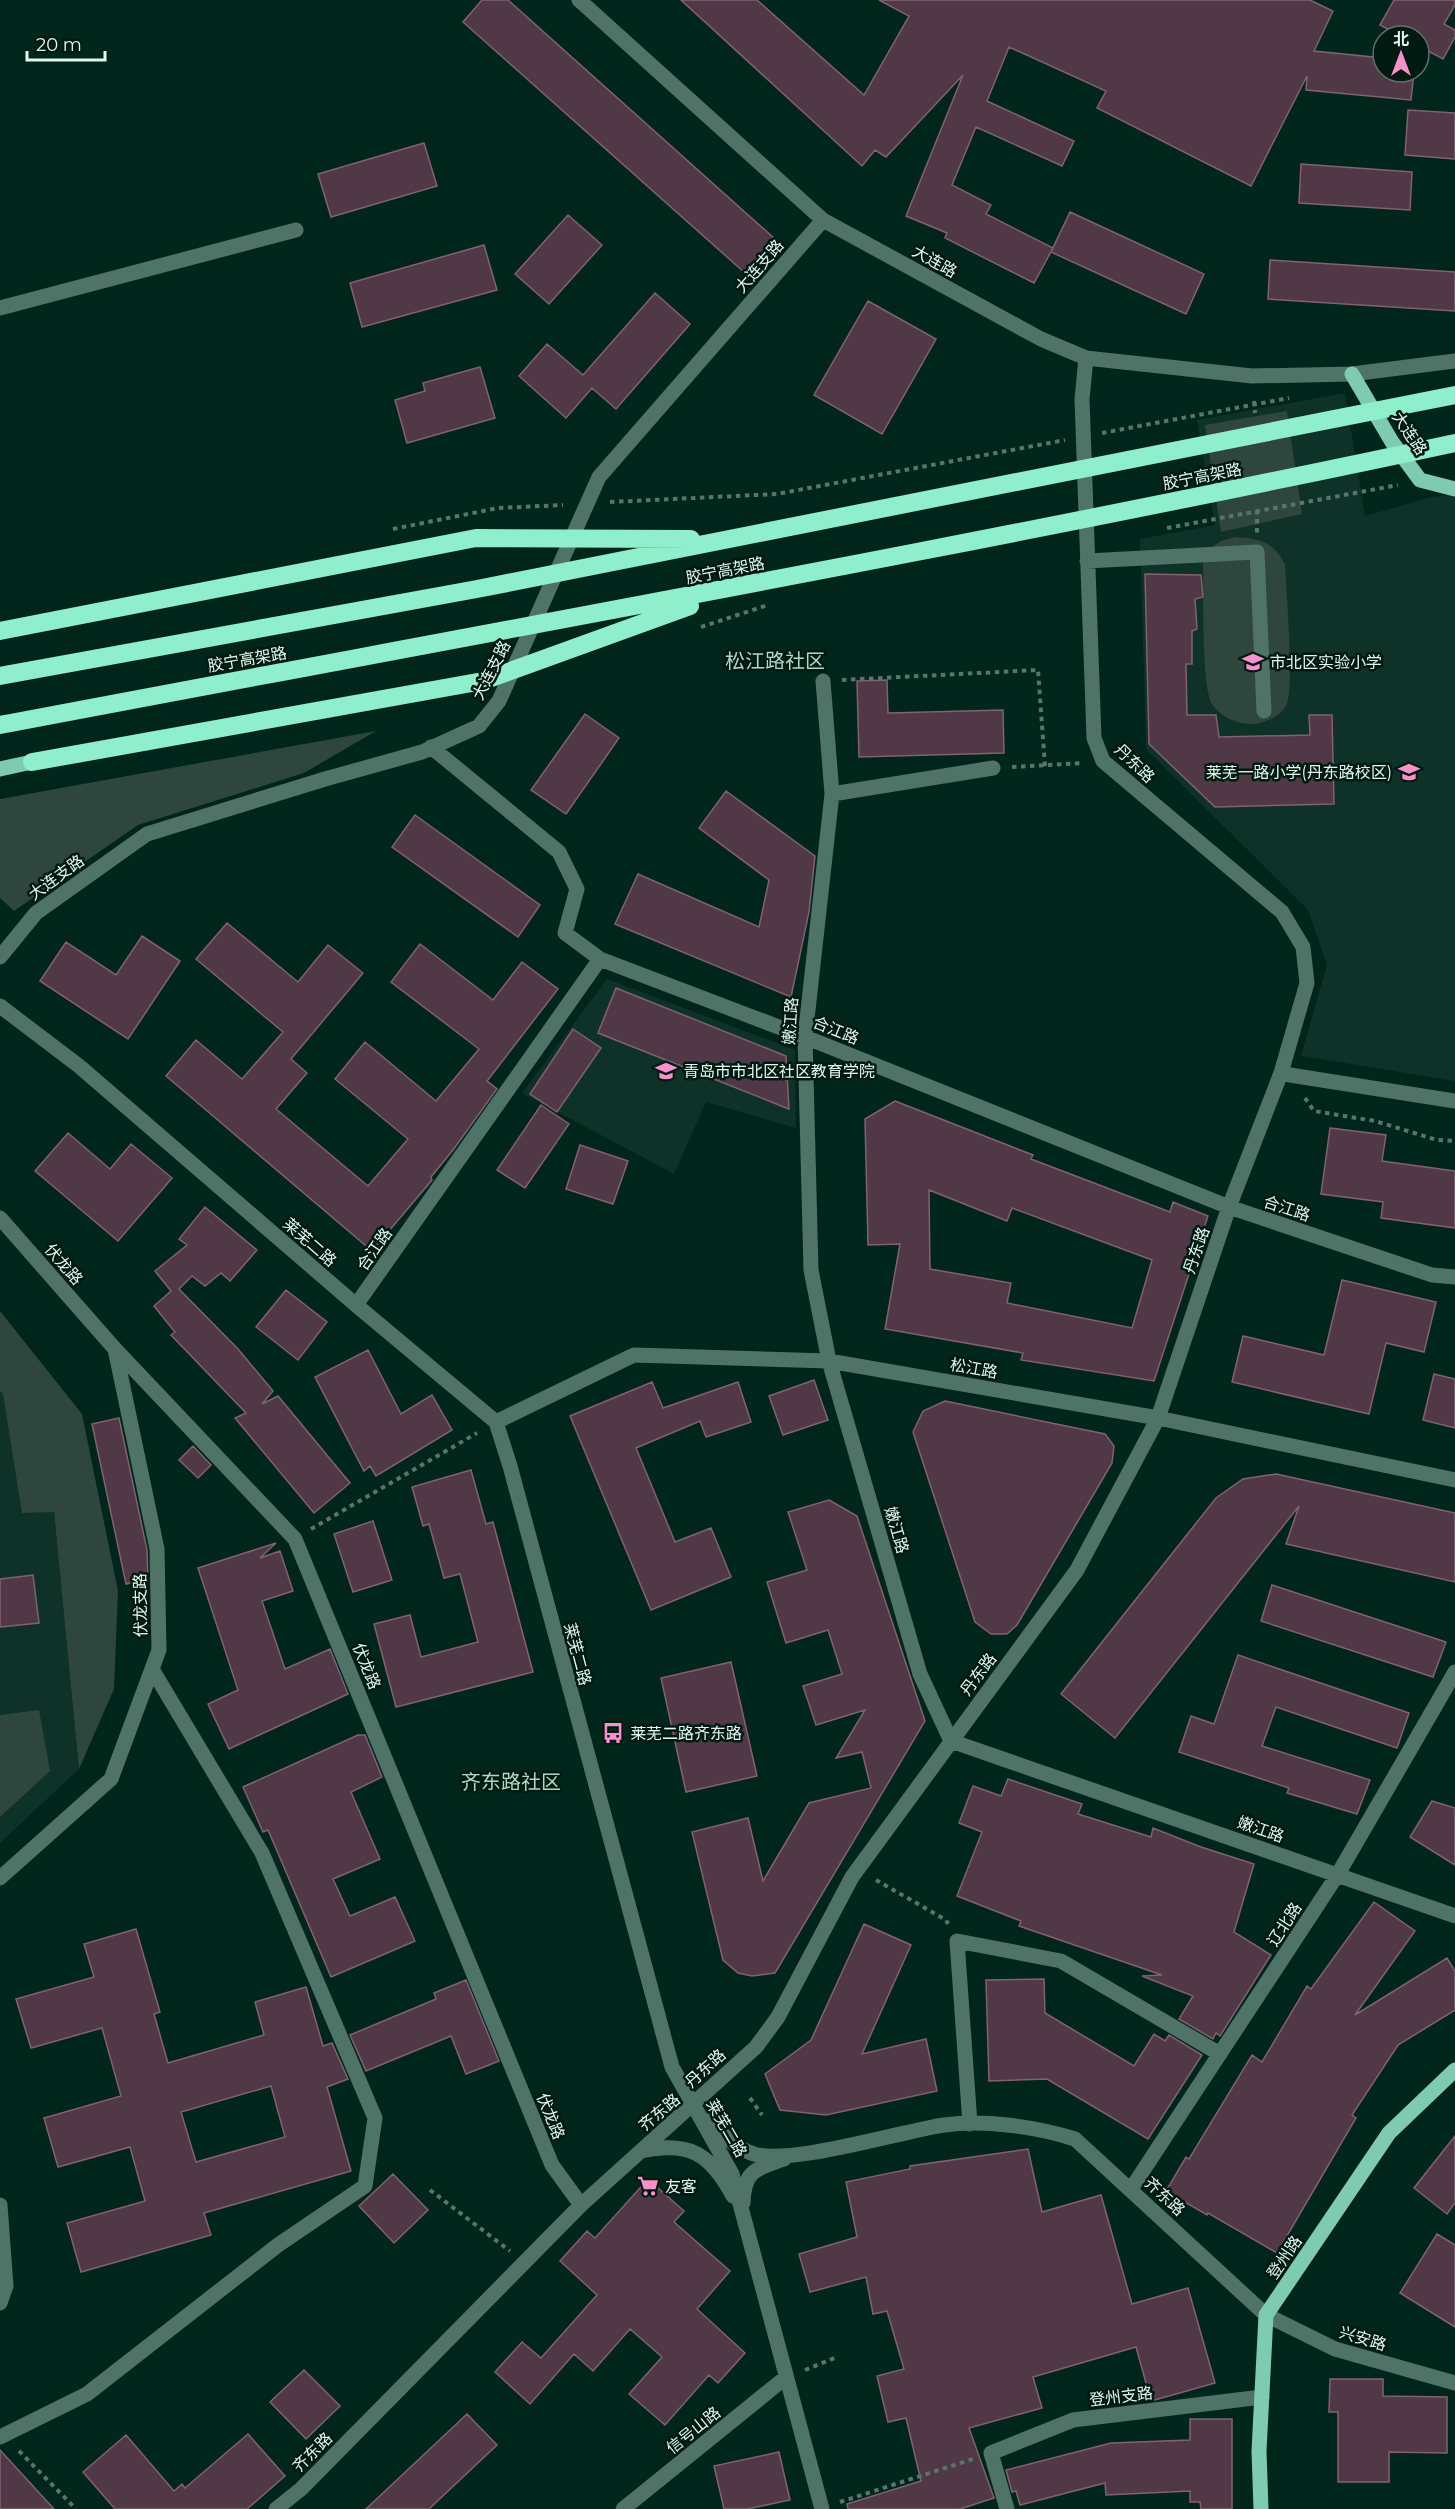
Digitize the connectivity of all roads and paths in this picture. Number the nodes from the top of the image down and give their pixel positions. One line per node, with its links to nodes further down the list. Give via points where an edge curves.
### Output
1 (579, 0): 2 (street, 大连路)
2 (823, 220): 5 (street, 大连路, via 1041,339); 31 (street, 大连支路, via 599,477 499,701 479,726)
3 (296, 230): 4 (street)
4 (0, 308)
5 (1086, 358): 7 (street, 大连路, via 1252,376); 22 (street, 丹东路, via 1082,399)
6 (1455, 361): 7 (street, 大连路)
7 (1352, 374): 16 (main road, 大连路, via 1392,442 1420,480)
8 (1455, 395): 21 (highway, 胶宁高架路)
9 (1291, 398): 12 (path)
10 (1254, 401): 11 (path)
11 (1255, 414)
12 (1093, 435)
13 (1069, 439): 17 (path, via 777,494)
14 (1455, 443): 23 (highway, 胶宁高架路)
15 (1408, 483): 19 (path)
16 (1455, 489)
17 (603, 503)
18 (568, 504): 20 (path, via 498,508)
19 (1160, 529)
20 (382, 531)
21 (732, 539): 26 (highway, via 476,538); 27 (highway, 胶宁高架路)
22 (1087, 561): 29 (street, via 1257,552); 46 (street, 丹东路, via 1094,738 1103,761 1282,912 1303,947 1307,983 1285,1062)
23 (742, 587): 30 (highway, 胶宁高架路); 32 (highway, via 483,681)
24 (773, 603): 25 (path)
25 (695, 629)
26 (0, 631)
27 (0, 676)
28 (823, 681): 34 (path, via 1038,670); 37 (street, 嫩江路)
29 (1264, 711)
30 (0, 725)
31 (431, 747): 38 (street, 大连支路, via 147,834 36,913); 39 (street, via 559,852 577,889 565,933)
32 (32, 762): 36 (main road)
33 (1088, 762): 34 (path)
34 (1045, 766): 35 (path)
35 (993, 768): 37 (street)
36 (0, 769)
37 (832, 794): 41 (street, 嫩江路)
38 (0, 957)
39 (600, 959): 41 (street, 合江路); 49 (street, 合江路)
40 (0, 1006): 49 (street, 莱芜二路, via 79,1066)
41 (805, 1037): 46 (street, 合江路); 51 (street, 嫩江路, via 811,1269)
42 (1290, 1075): 43 (street)
43 (1455, 1101)
44 (1314, 1111): 45 (path, via 1375,1121)
45 (1455, 1142)
46 (1229, 1207): 48 (street, 合江路, via 1432,1275); 52 (street, 丹东路)
47 (0, 1218): 50 (street, 伏龙路)
48 (1455, 1277)
49 (356, 1305): 53 (street, 莱芜二路)
50 (115, 1349): 56 (street, 伏龙路); 57 (street, 伏龙支路, via 157,1550 159,1650)
51 (829, 1361): 52 (street, 松江路); 53 (street, 松江路, via 634,1355); 59 (street, 嫩江路, via 920,1674)
52 (1158, 1418): 55 (street, 松江路); 59 (street, 丹东路, via 1077,1570)
53 (496, 1422): 68 (street, 莱芜二路, via 672,2067)
54 (477, 1433): 56 (path)
55 (1455, 1480)
56 (295, 1539): 76 (street, 伏龙路, via 552,2165)
57 (152, 1669): 62 (street, 伏龙支路, via 111,1779); 85 (street, via 262,1852 375,2118 365,2186 278,2245 87,2394)
58 (1455, 1672): 60 (street, 辽北路)
59 (951, 1741): 60 (street, 嫩江路); 68 (street, 丹东路, via 852,1877 778,2017 756,2047)
60 (1338, 1874): 63 (street, 嫩江路); 65 (street, 辽北路)
61 (868, 1875): 64 (path, via 946,1920)
62 (0, 1878)
63 (1455, 1916)
64 (957, 1941): 65 (street, via 1061,1961); 70 (street)
65 (1220, 2054): 73 (street, 辽北路)
66 (1455, 2070): 80 (main road, 登州路, via 1389,2133)
67 (750, 2098): 69 (path)
68 (692, 2104): 71 (street, 齐东路); 72 (street, 齐东路, via 726,2139 752,2154); 77 (street, 莱芜二路, via 732,2174)
69 (762, 2115)
70 (970, 2124): 72 (street, 齐东路, via 946,2125); 73 (street, 齐东路, via 1049,2131 1075,2139)
71 (641, 2151): 76 (street, 齐东路); 77 (street, via 666,2146 691,2150 713,2167)
72 (792, 2156): 77 (street, via 753,2170 744,2185)
73 (1131, 2189): 80 (street, 齐东路)
74 (430, 2190): 78 (path)
75 (0, 2205): 79 (street, via 6,2286)
76 (581, 2205): 78 (street, 齐东路)
77 (742, 2215): 82 (street, 莱芜二路)
78 (524, 2262): 89 (street, 齐东路, via 302,2489)
79 (0, 2303)
80 (1266, 2315): 83 (street, 兴安路, via 1335,2349); 84 (main road)
81 (837, 2357): 82 (path)
82 (785, 2378): 87 (street, 莱芜二路); 90 (street, 信号山路)
83 (1455, 2383)
84 (1262, 2397): 86 (street, 登州支路, via 1073,2420); 92 (main road)
85 (2, 2436): 88 (path)
86 (991, 2453): 87 (path); 91 (street)
87 (821, 2508)
88 (76, 2509)
89 (276, 2509)
90 (623, 2509)
91 (1006, 2509)
92 (1261, 2509)

